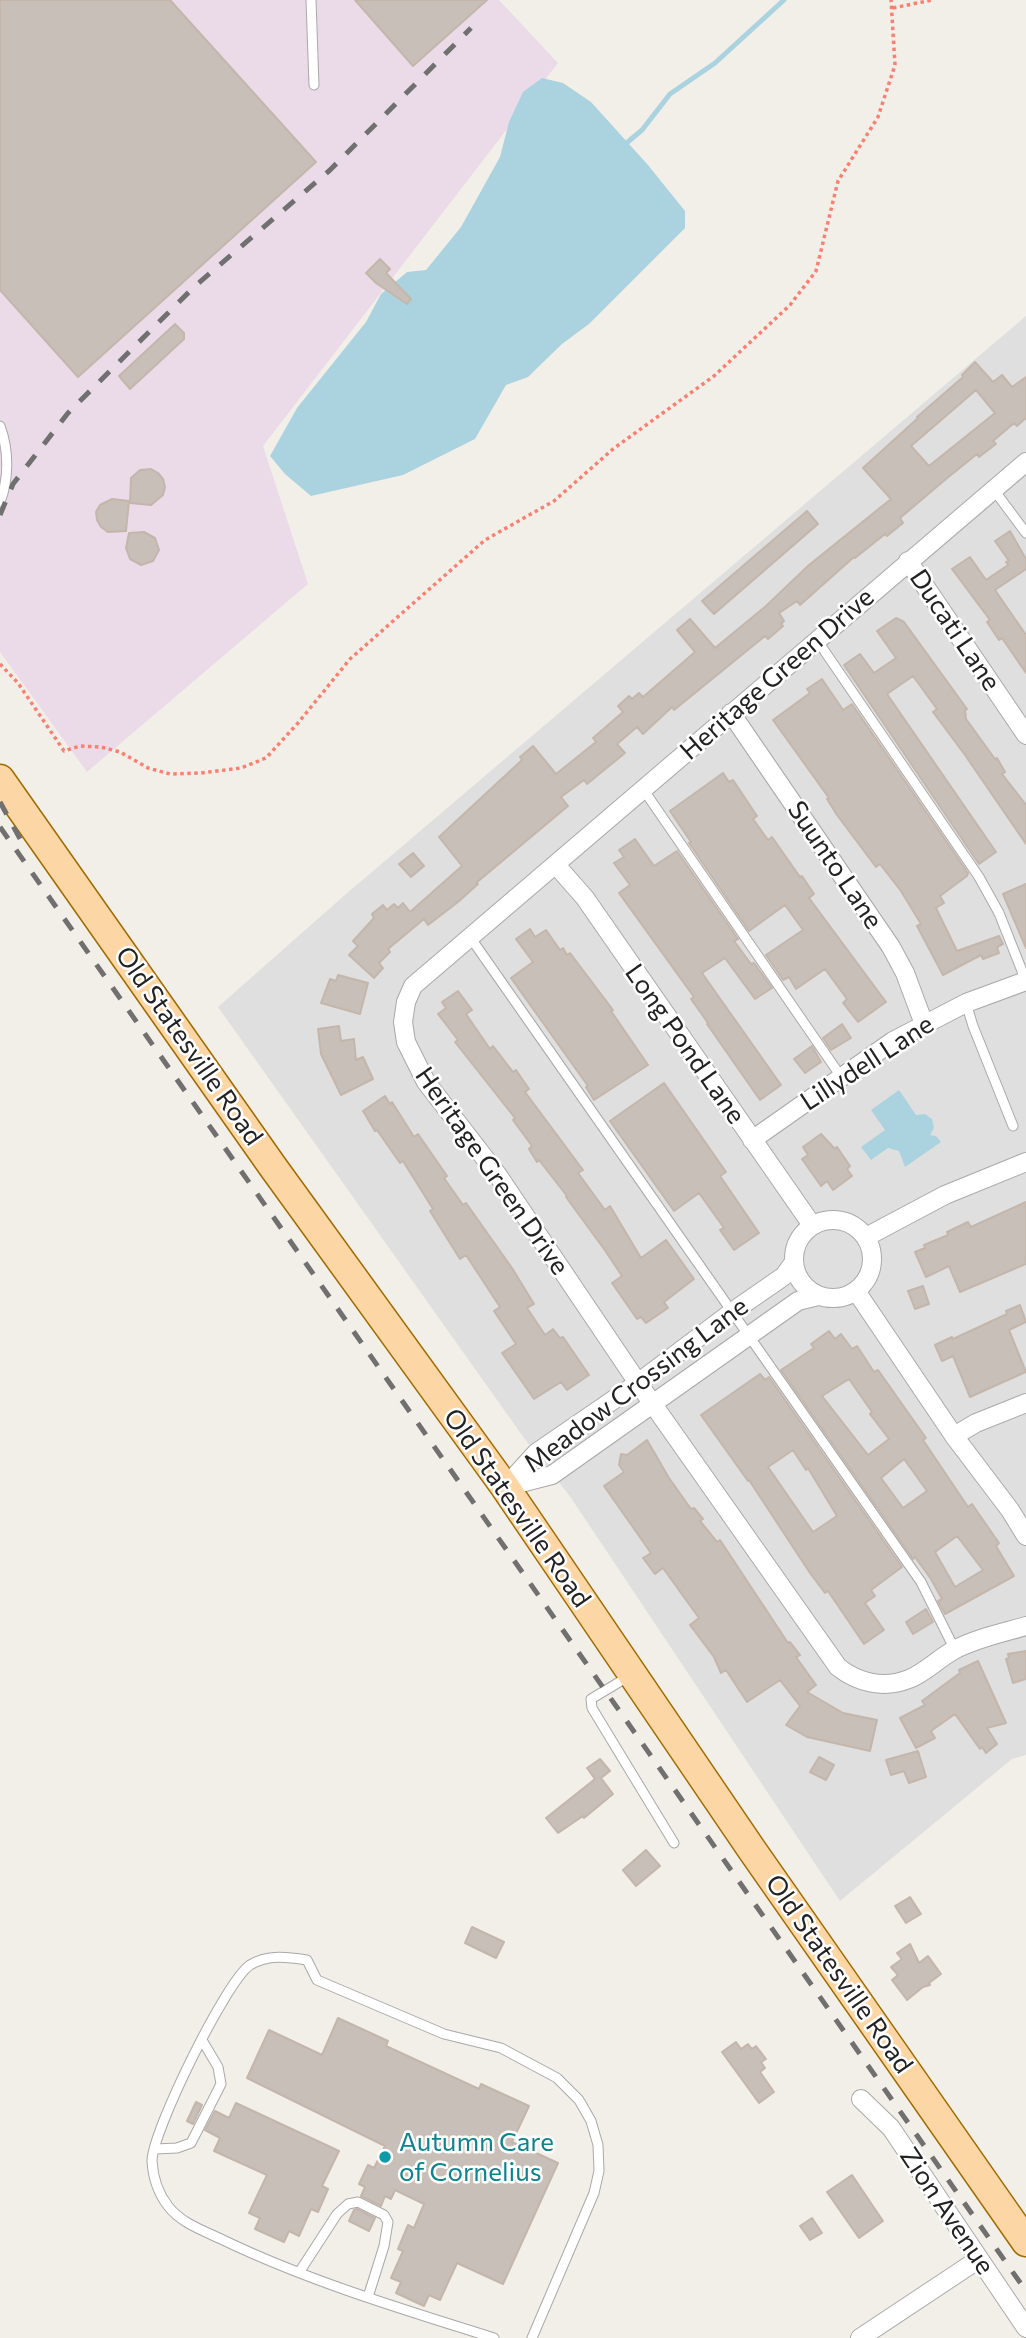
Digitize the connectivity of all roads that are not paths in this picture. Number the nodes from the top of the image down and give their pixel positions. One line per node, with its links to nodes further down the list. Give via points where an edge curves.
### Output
1 (311, 0): 2 (lane)
2 (314, 85)
3 (0, 426): 6 (lane, via 7,477)
4 (1026, 462): 5 (street, Heritage Green Drive)
5 (993, 490): 7 (lane); 8 (street, Heritage Green Drive)
6 (0, 502)
7 (1026, 533)
8 (908, 561): 9 (street, Heritage Green Drive); 11 (street, Ducati Lane)
9 (817, 640): 10 (street, Heritage Green Drive); 16 (lane, via 979,877)
10 (731, 713): 13 (street, Heritage Green Drive); 18 (street, Suunto Lane, via 891,947)
11 (1026, 735)
12 (0, 779): 34 (main road, Old Statesville Road)
13 (643, 789): 14 (street, Heritage Green Drive); 19 (lane)
14 (556, 865): 15 (street, Heritage Green Drive); 21 (street, Long Pond Lane, via 585,898)
15 (470, 937): 28 (lane); 30 (street, Heritage Green Drive, via 414,986 405,1002 406,1042 426,1082 497,1174)
16 (1026, 981): 17 (street, Lillydell Lane)
17 (966, 1003): 18 (street, Lillydell Lane); 20 (lane)
18 (923, 1024): 19 (street, Lillydell Lane)
19 (842, 1078): 21 (street, Lillydell Lane)
20 (1013, 1126)
21 (752, 1140): 23 (street, Long Pond Lane)
22 (1026, 1161): 24 (street, via 944,1195)
23 (812, 1225): 24 (street, via 841,1220); 25 (street, Meadow Crossing Lane, via 801,1235)
24 (866, 1237): 26 (street, via 872,1252 871,1269)
25 (794, 1262): 27 (street, via 797,1276); 28 (street, Meadow Crossing Lane, via 784,1276)
26 (856, 1291): 27 (street, Meadow Crossing Lane, via 835,1298); 33 (street)
27 (818, 1296): 29 (street, Meadow Crossing Lane, via 798,1301)
28 (732, 1311): 29 (lane); 30 (street, Meadow Crossing Lane)
29 (750, 1334): 32 (street, Meadow Crossing Lane); 37 (lane, via 922,1582)
30 (638, 1383): 32 (street, Heritage Green Drive); 34 (street, Meadow Crossing Lane, via 536,1452)
31 (1026, 1403): 33 (street)
32 (652, 1404): 34 (street, Meadow Crossing Lane, via 552,1475); 37 (street, Heritage Green Drive, via 838,1667 852,1678 892,1684 911,1679)
33 (954, 1436): 35 (street)
34 (505, 1486): 38 (main road, Old Statesville Road)
35 (1025, 1534)
36 (1026, 1626): 37 (street, Heritage Green Drive)
37 (955, 1650)
38 (632, 1674): 39 (lane, via 591,1699 593,1708); 43 (main road, Old Statesville Road)
39 (674, 1843)
40 (202, 2040): 42 (lane); 42 (lane, via 218,2067 220,2084 191,2143); 49 (lane, via 235,1980 250,1965 282,1957 307,1960 317,1980 444,2034 501,2048 556,2078 579,2100 591,2121 599,2171 594,2193)
41 (861, 2099): 44 (street, Zion Avenue, via 891,2128)
42 (155, 2149): 45 (lane, via 155,2183 168,2206 184,2221)
43 (1026, 2242)
44 (979, 2259): 47 (street, Zion Avenue); 50 (street)
45 (300, 2272): 46 (lane); 46 (lane, via 337,2214 358,2202 384,2215 388,2222)
46 (368, 2297): 48 (lane)
47 (1026, 2328)
48 (494, 2338)
49 (532, 2338)
50 (860, 2338)

